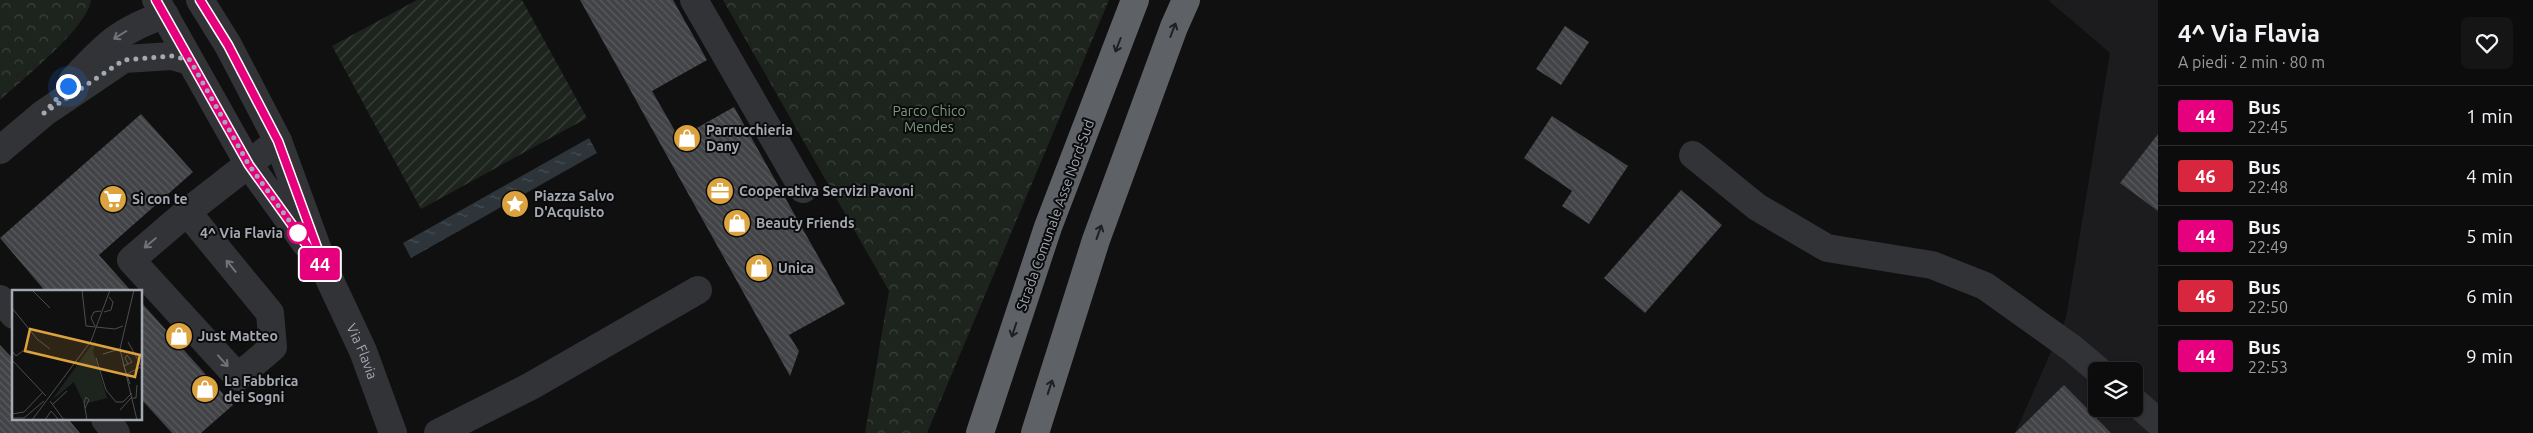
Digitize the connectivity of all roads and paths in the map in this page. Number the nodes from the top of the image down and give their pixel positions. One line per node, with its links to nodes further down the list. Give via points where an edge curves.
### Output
1 (200, 0): 9 (street, Via Flavia, via 228,45)
2 (694, 0): 13 (street)
3 (1135, 0): 26 (highway, Strada Comunale Asse Nord-Sud, one-way to 26, via 1048,227)
4 (1186, 0): 27 (highway, one-way to 4, via 1096,240)
5 (167, 5): 6 (street); 7 (street, Via Flavia); 8 (street, one-way to 8, via 116,37)
6 (124, 60): 7 (street, via 165,56); 8 (street)
7 (190, 60): 12 (street, Via Flavia)
8 (44, 113): 10 (street)
9 (278, 141): 12 (street); 15 (street, Via Flavia)
10 (0, 150)
11 (1693, 155): 19 (street, via 1757,207 1827,248 1932,265 1985,286)
12 (249, 165): 14 (street); 15 (street, Via Flavia)
13 (803, 189)
14 (187, 212): 14 (street, one-way to 14, via 131,260 238,377 273,347 270,313)
15 (326, 272): 24 (street, Via Flavia, via 363,351)
16 (698, 290): 25 (street, via 531,386)
17 (0, 299): 18 (street)
18 (12, 313)
19 (2088, 362)
20 (2143, 409): 22 (street)
21 (106, 420): 23 (street)
22 (2158, 422)
23 (116, 433)
24 (393, 433)
25 (438, 433)
26 (980, 433)
27 (1035, 433)

